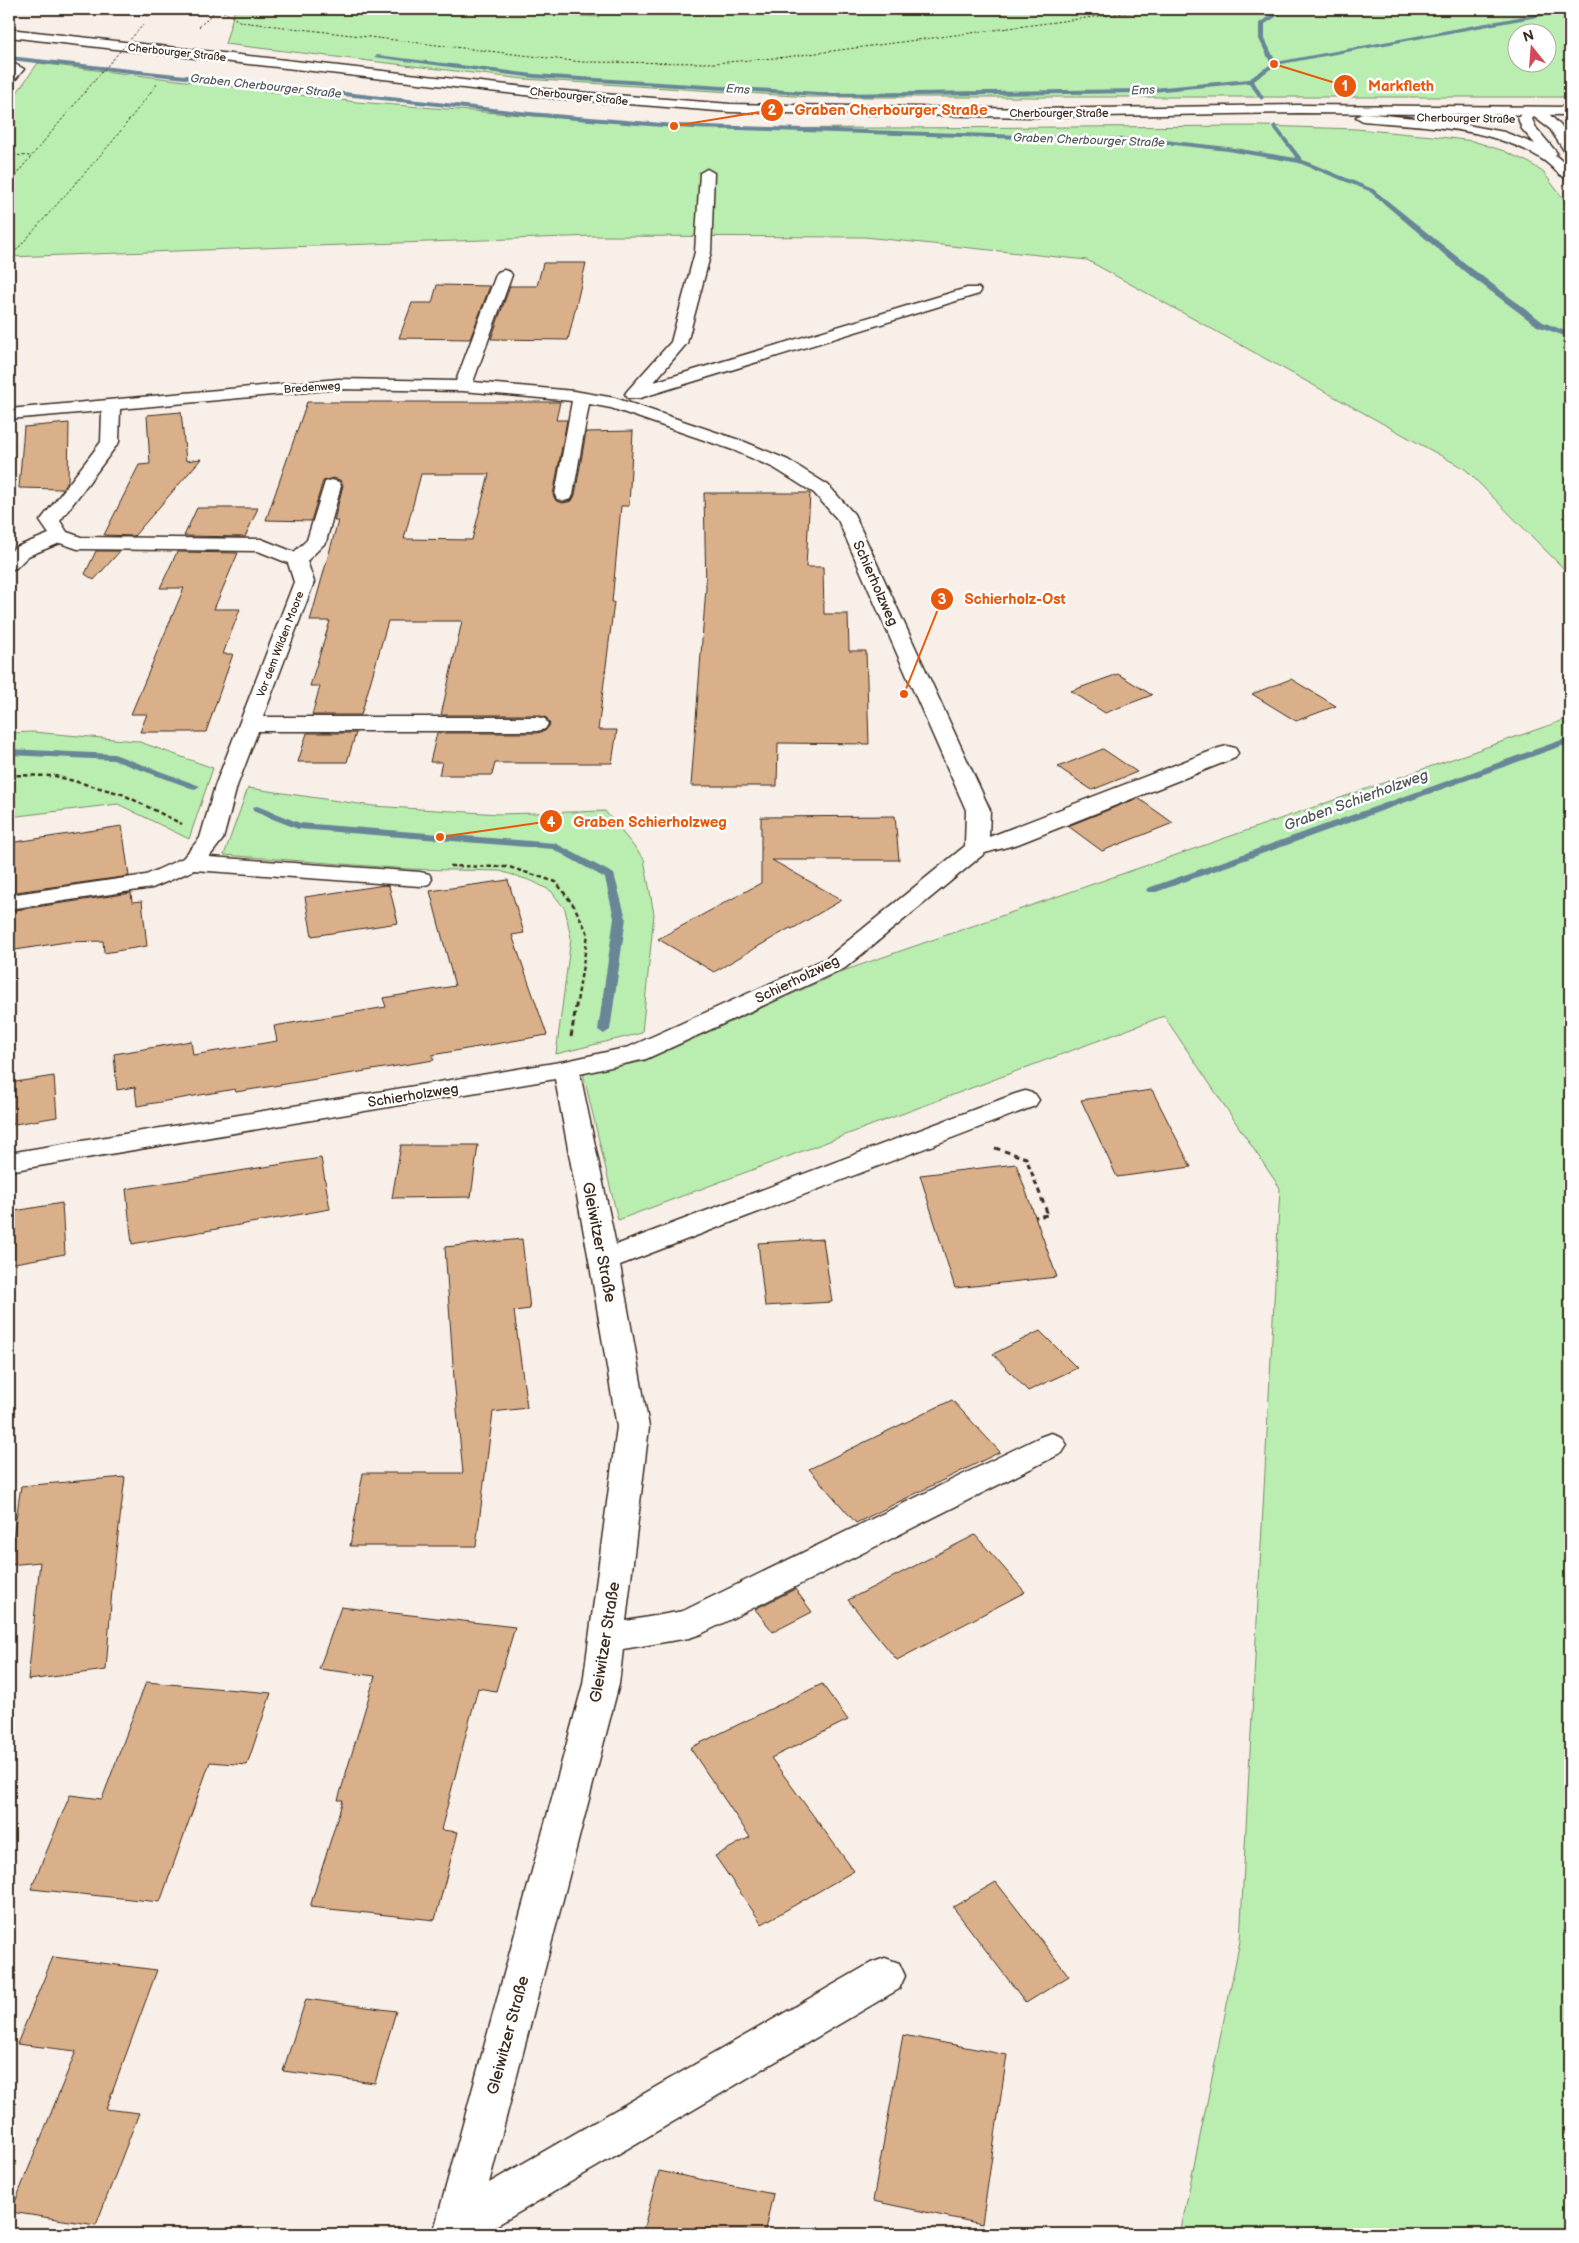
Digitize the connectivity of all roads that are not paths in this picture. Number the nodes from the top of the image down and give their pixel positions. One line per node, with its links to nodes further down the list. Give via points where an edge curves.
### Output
1 (9, 33): 4 (main road, Cherbourger Straße)
2 (125, 33): 4 (main road)
3 (9, 65): 5 (main road, via 17,69)
4 (337, 70): 8 (main road, Cherbourger Straße, via 562,95 730,108)
5 (9, 78)
6 (1570, 105): 8 (main road, Cherbourger Straße, via 1299,106)
7 (1570, 111): 9 (main road, Cherbourger Straße)
8 (1152, 113): 9 (main road, Cherbourger Straße, via 1299,109); 10 (main road, Cherbourger Straße)
9 (1528, 115): 10 (main road, Cherbourger Straße); 11 (main road, Cherbourger Straße); 15 (main road, via 1529,129)
10 (1363, 117): 15 (main road, via 1431,123 1499,135 1534,148)
11 (1548, 118): 12 (main road, Cherbourger Straße); 13 (main road)
12 (1570, 118)
13 (1570, 150)
14 (707, 173): 19 (main road, via 703,252 679,344)
15 (1570, 176)
16 (504, 275): 18 (main road)
17 (973, 290): 19 (main road)
18 (464, 386): 20 (main road, Bredenweg); 21 (main road, Bredenweg, via 338,384)
19 (635, 393): 22 (main road)
20 (581, 397): 22 (main road, Bredenweg); 25 (main road)
21 (111, 404): 23 (main road, Bredenweg); 26 (main road, via 110,442 50,521)
22 (615, 404): 32 (main road, Schierholzweg, via 739,446 781,464 821,489 847,518 978,810)
23 (9, 414)
24 (332, 486): 27 (main road, via 316,542)
25 (564, 495)
26 (60, 536): 27 (main road, via 78,543 261,545); 28 (main road, via 21,552)
27 (298, 560): 29 (main road, Vor dem Wilden Moore, via 304,582)
28 (9, 564)
29 (249, 724): 30 (main road); 33 (main road, Vor dem Wilden Moore, via 211,839)
30 (537, 724)
31 (1227, 754): 32 (main road, via 1010,839)
32 (977, 848): 36 (main road, Schierholzweg, via 836,962 637,1053)
33 (190, 863): 34 (main road); 35 (main road, Vor dem Wilden Moore, via 152,881)
34 (420, 878)
35 (9, 902)
36 (566, 1070): 38 (main road, Schierholzweg); 39 (main road, Gleiwitzer Straße)
37 (1025, 1100): 39 (main road)
38 (9, 1162)
39 (604, 1260): 41 (main road, Gleiwitzer Straße, via 633,1427)
40 (1051, 1444): 41 (main road, via 689,1624)
41 (607, 1638): 43 (main road, Gleiwitzer Straße, via 601,1684)
42 (885, 1976): 43 (main road)
43 (455, 2230)

